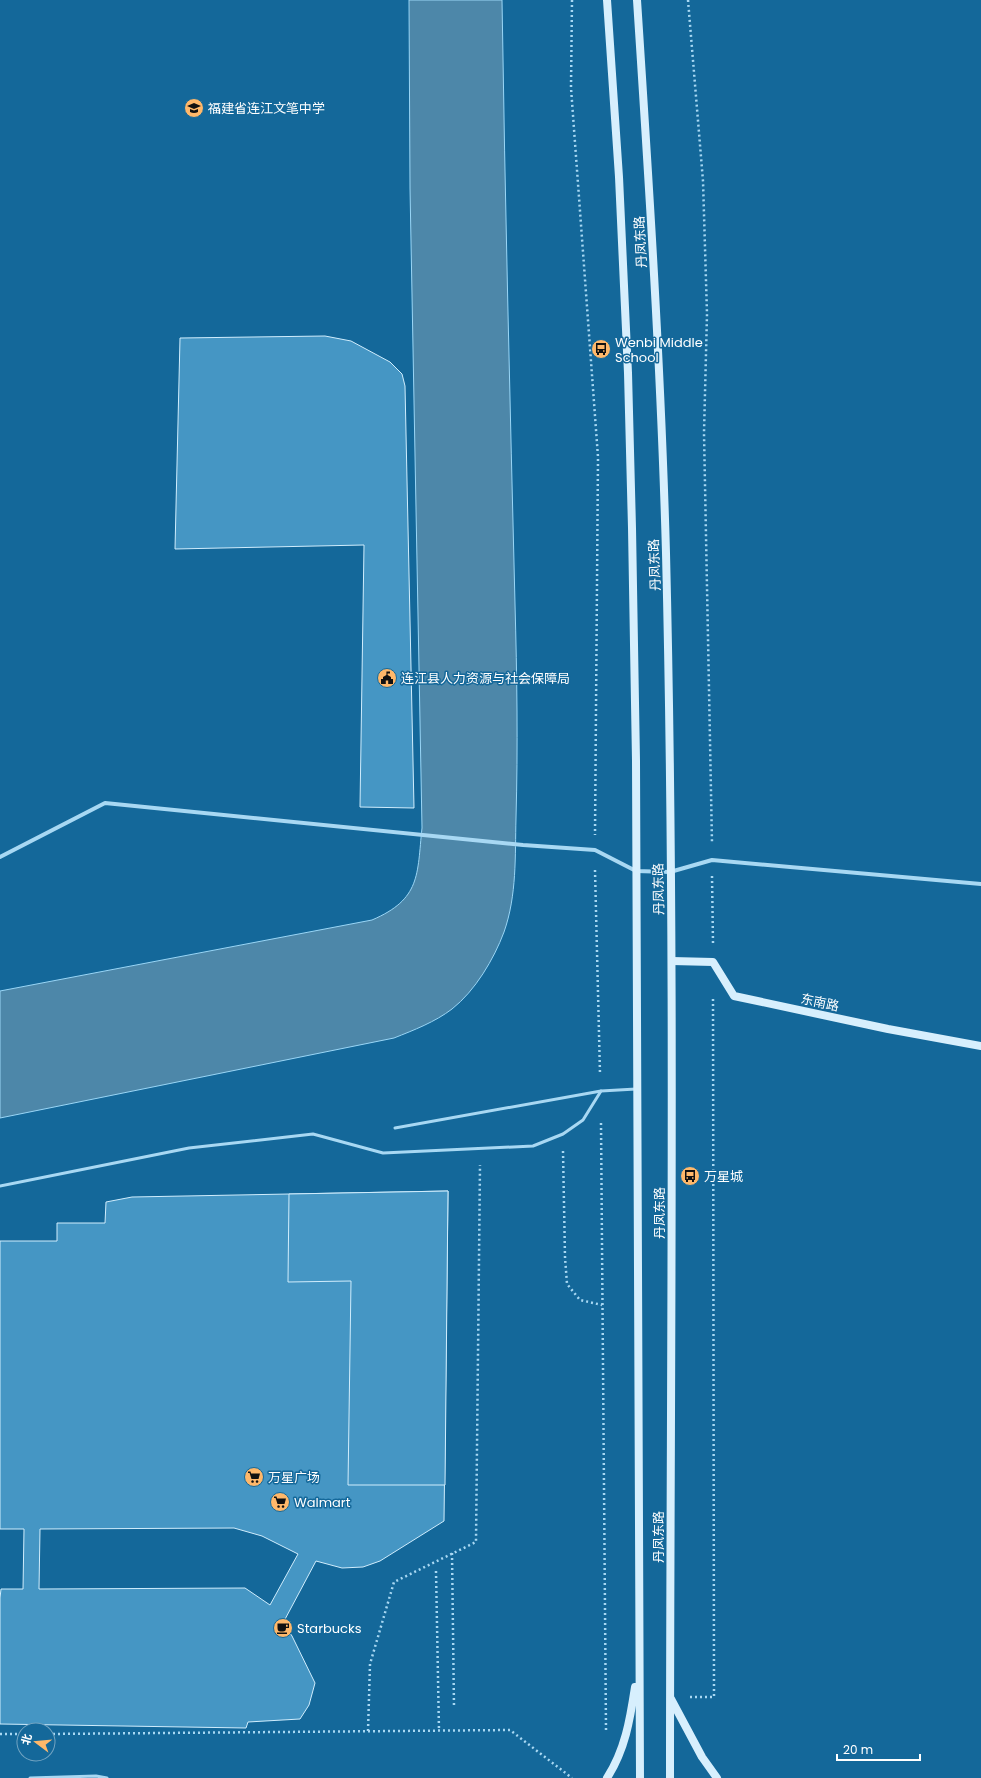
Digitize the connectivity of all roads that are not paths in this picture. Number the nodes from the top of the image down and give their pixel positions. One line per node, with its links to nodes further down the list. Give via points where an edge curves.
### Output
1 (607, 0): 4 (main road, 丹凤东路, via 619,177 628,380)
2 (637, 0): 5 (main road, 丹凤东路, via 653,248 664,500)
3 (0, 857): 4 (street, via 105,803 595,850)
4 (636, 871): 5 (street); 9 (main road, 丹凤东路)
5 (670, 872): 6 (street, via 712,860); 7 (main road, 丹凤东路)
6 (981, 884)
7 (672, 961): 8 (main road, 东南路, via 713,962 734,996); 14 (main road, 丹凤东路)
8 (981, 1046)
9 (637, 1089): 10 (lane); 13 (main road, 丹凤东路)
10 (601, 1091): 11 (lane); 12 (lane, via 583,1120 563,1134 533,1146 383,1152 313,1134 189,1148)
11 (395, 1128)
12 (0, 1186)
13 (639, 1665): 17 (main road, via 628,1733); 18 (main road, 丹凤东路)
14 (670, 1698): 19 (main road, 丹凤东路); 20 (main road, via 702,1757)
15 (30, 1778): 16 (lane)
16 (107, 1778)
17 (608, 1778)
18 (640, 1778)
19 (670, 1778)
20 (717, 1778)

